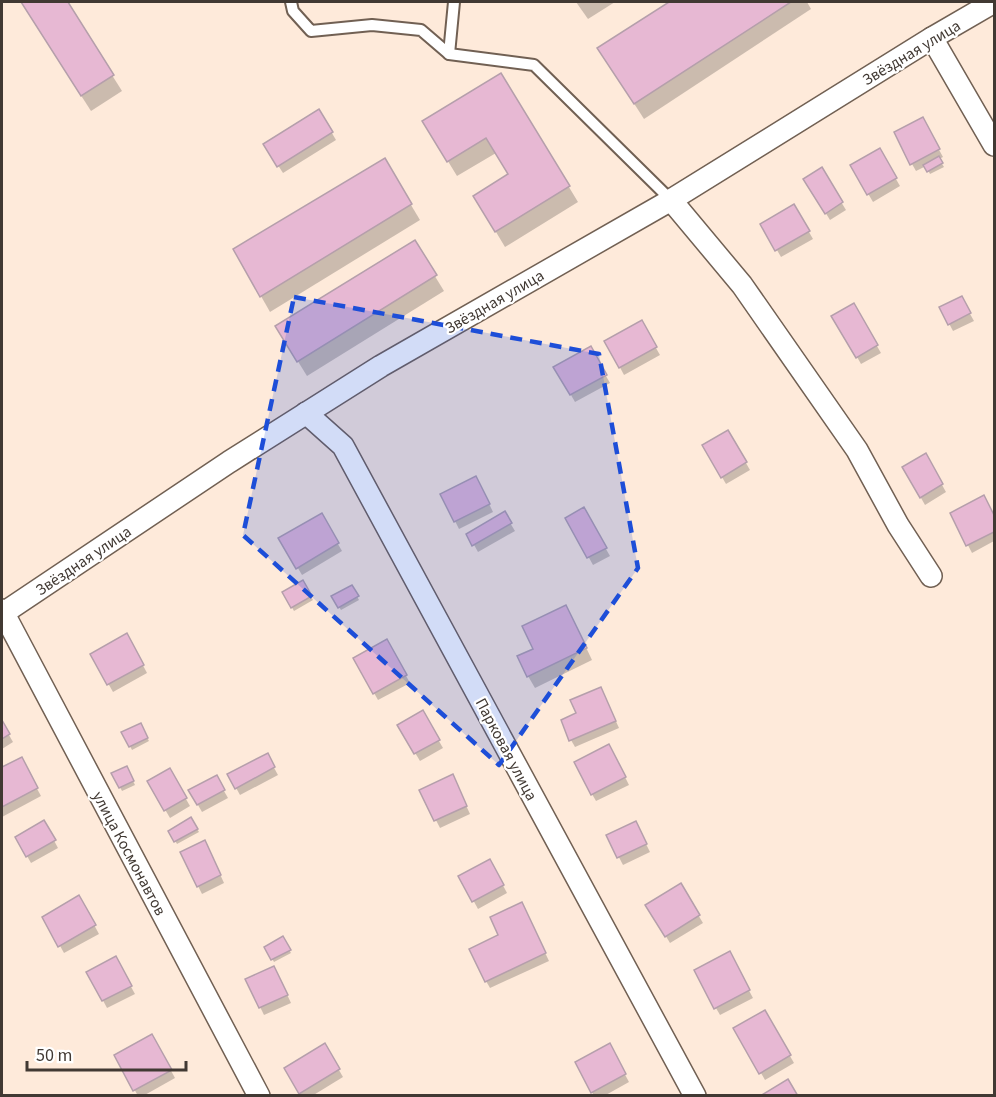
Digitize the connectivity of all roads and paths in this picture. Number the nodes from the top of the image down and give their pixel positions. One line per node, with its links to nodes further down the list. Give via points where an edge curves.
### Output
1 (291, 2): 5 (lane, via 293,11 311,31 372,25 421,30)
2 (454, 2): 5 (lane)
3 (994, 2): 4 (street, Звёздная улица)
4 (932, 38): 6 (street); 7 (street, Звёздная улица)
5 (449, 54): 7 (lane, via 534,65)
6 (994, 145)
7 (671, 200): 8 (street, Звёздная улица); 9 (street, via 742,285 857,450)
8 (306, 413): 10 (street, Звёздная улица); 12 (street, Парковая улица, via 343,446)
9 (931, 576)
10 (2, 612): 11 (street, улица Космонавтов)
11 (259, 1095)
12 (695, 1095)

